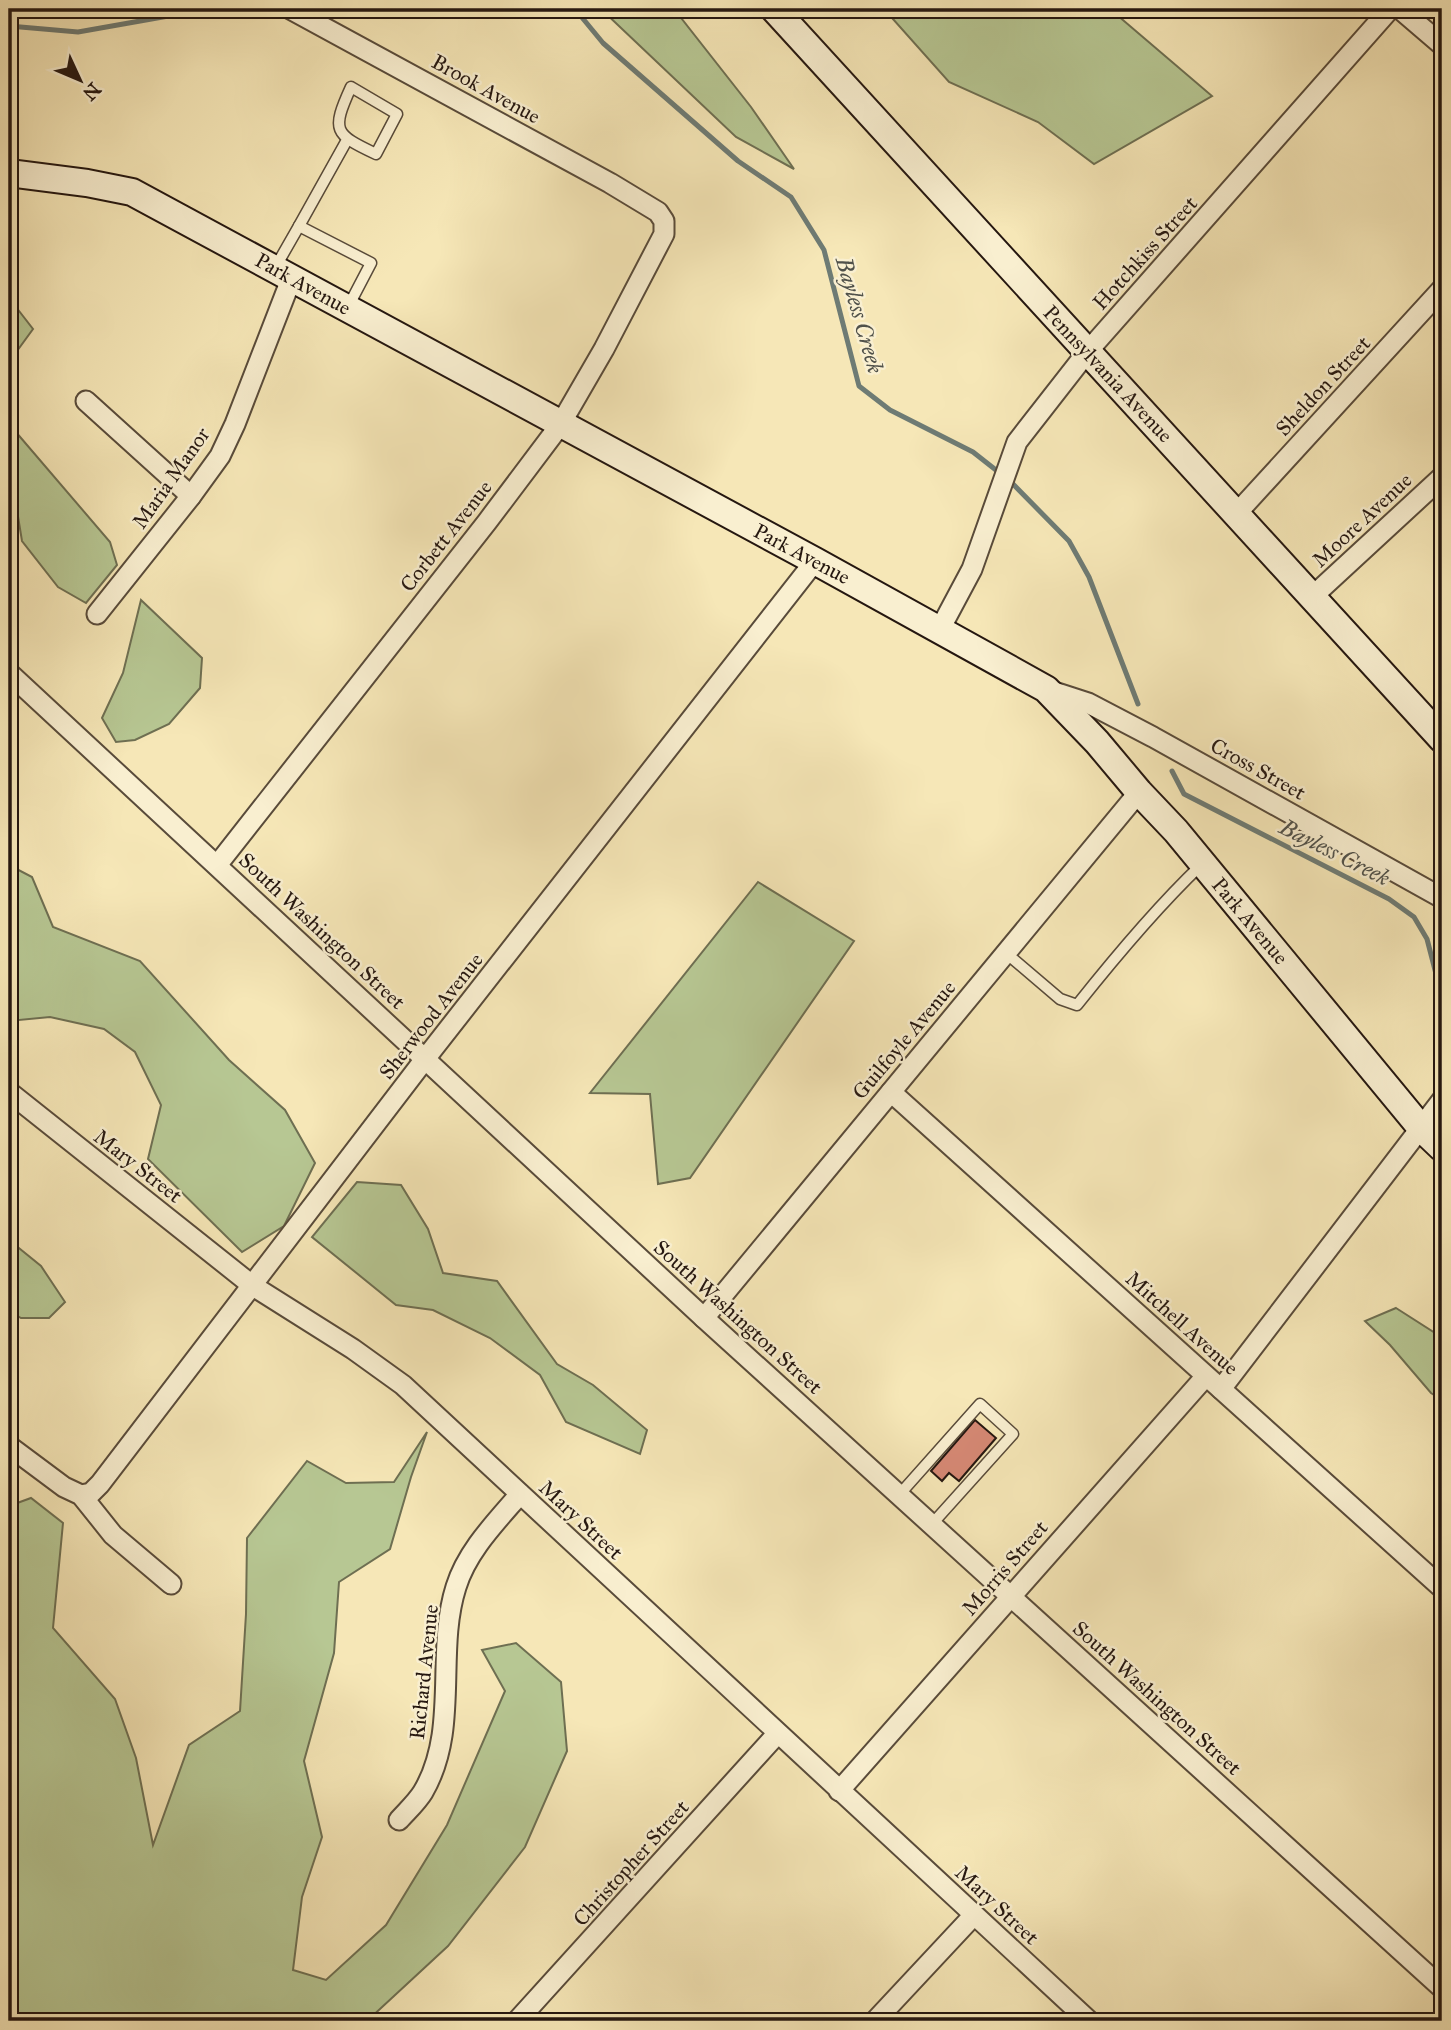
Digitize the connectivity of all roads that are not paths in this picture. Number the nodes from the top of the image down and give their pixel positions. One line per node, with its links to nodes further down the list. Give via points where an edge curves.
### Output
1 (290, 9): 8 (street, Brook Avenue)
2 (774, 9): 13 (street, Pennsylvania Avenue)
3 (1390, 9): 13 (street, Hotchkiss Street)
4 (1400, 9): 5 (street)
5 (1442, 45)
6 (347, 140): 6 (lane, via 376,154 397,114 351,87 338,116); 9 (lane)
7 (9, 173): 10 (street, Park Avenue, via 132,192)
8 (658, 212): 15 (street, Corbett Avenue, via 664,234)
9 (299, 226): 10 (lane); 12 (lane, via 371,263)
10 (283, 273): 12 (street, Park Avenue); 17 (street, Maria Manor, via 230,435)
11 (1442, 289): 18 (street, Sheldon Street)
12 (347, 308): 15 (street, Park Avenue)
13 (1088, 351): 18 (street, Pennsylvania Avenue); 22 (street, Hotchkiss Street, via 1017,442 972,569)
14 (86, 401): 17 (street)
15 (561, 425): 19 (street, Park Avenue); 28 (street, Corbett Avenue)
16 (1442, 477): 20 (street, Moore Avenue)
17 (191, 496): 21 (street, Maria Manor)
18 (1237, 513): 20 (street, Pennsylvania Avenue)
19 (816, 561): 22 (street, Park Avenue); 31 (street, Sherwood Avenue)
20 (1312, 596): 25 (street, Pennsylvania Avenue)
21 (97, 614)
22 (940, 629): 24 (street, Park Avenue)
23 (9, 673): 28 (street, South Washington Street)
24 (1046, 689): 26 (street, Park Avenue); 29 (street, Cross Street, via 1088,703 1153,737)
25 (1441, 734)
26 (1139, 792): 27 (street, Park Avenue); 30 (street, Guilfoyle Avenue)
27 (1202, 863): 30 (lane, via 1147,920 1077,1005 1060,999); 35 (street, Park Avenue)
28 (218, 864): 31 (street, South Washington Street)
29 (1442, 898)
30 (1006, 953): 33 (street, Guilfoyle Avenue)
31 (425, 1059): 37 (street, Sherwood Avenue); 38 (street, South Washington Street)
32 (9, 1092): 37 (street, Mary Street)
33 (891, 1092): 38 (street, Guilfoyle Avenue); 39 (street, Mitchell Avenue)
34 (1442, 1100): 35 (street, Morris Street)
35 (1421, 1128): 36 (street, Park Avenue); 39 (street, Morris Street)
36 (1442, 1148)
37 (254, 1286): 41 (street, Sherwood Avenue, via 100,1484 91,1493); 42 (street, Mary Street, via 403,1385)
38 (704, 1318): 43 (street, South Washington Street)
39 (1213, 1382): 46 (street, Mitchell Avenue); 47 (street, Morris Street)
40 (9, 1446): 41 (street, via 64,1487)
41 (81, 1494): 45 (street, via 113,1535)
42 (520, 1494): 48 (street, Mary Street); 50 (street, Richard Avenue, via 486,1534 455,1590 440,1749 422,1794)
43 (899, 1495): 44 (street, South Washington Street); 44 (lane, via 980,1404 1013,1434)
44 (932, 1524): 47 (street, South Washington Street)
45 (171, 1584)
46 (1442, 1588)
47 (1011, 1596): 49 (street, Morris Street); 52 (street, South Washington Street)
48 (777, 1734): 49 (street, Mary Street); 53 (street, Christopher Street)
49 (839, 1791): 51 (street, Mary Street)
50 (399, 1820)
51 (974, 1915): 54 (street); 55 (street, Mary Street)
52 (1442, 1988)
53 (517, 2021)
54 (875, 2021)
55 (1089, 2021)

